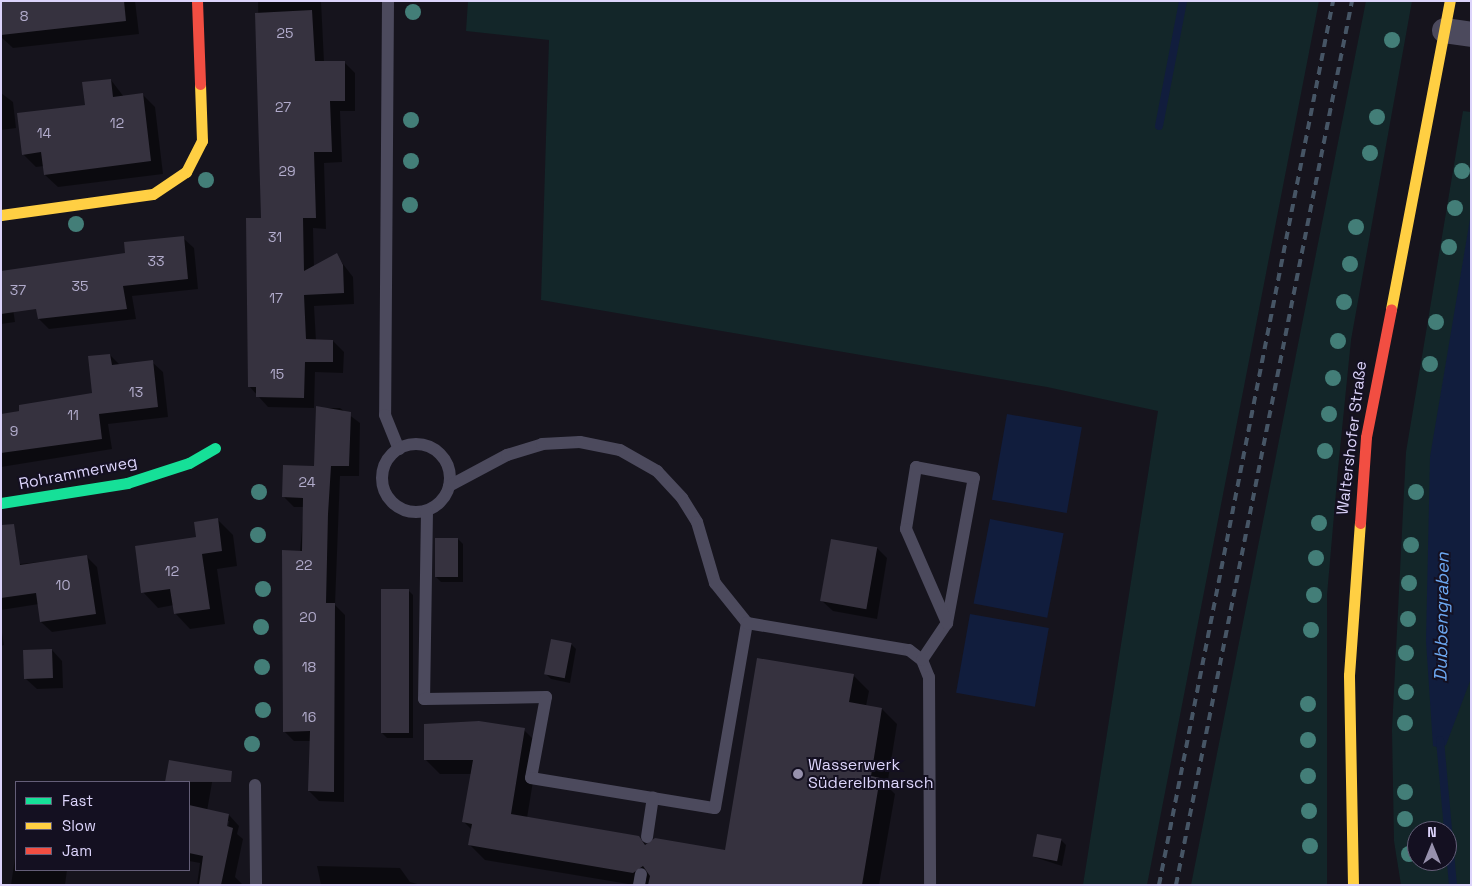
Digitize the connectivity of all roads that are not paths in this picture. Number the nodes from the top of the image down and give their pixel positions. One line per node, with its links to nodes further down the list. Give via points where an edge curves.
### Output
1 (197, 1): 6 (main road, via 202,141 186,172 153,194)
2 (388, 1): 8 (lane, via 385,415)
3 (1450, 1): 4 (main road, Waltershofer Straße)
4 (1444, 30): 5 (street); 20 (main road, Waltershofer Straße, via 1366,437 1349,675)
5 (1471, 34)
6 (1, 215)
7 (215, 448): 10 (main road, Rohrammerweg, via 189,463 127,483)
8 (399, 449): 9 (lane, via 424,445 437,451 450,473); 11 (lane, via 383,470 387,495 408,511)
9 (449, 486): 11 (lane, via 443,498); 12 (lane, via 507,455 542,444 580,442 620,450 657,471 682,498 697,522 715,583)
10 (1, 503)
11 (427, 510): 16 (lane, via 424,699 546,697 531,778)
12 (747, 623): 14 (lane, via 909,650); 16 (lane, via 715,808)
13 (947, 623): 13 (lane, via 974,478 916,467 906,529); 14 (lane)
14 (922, 660): 19 (lane, via 929,677)
15 (256, 785): 18 (lane)
16 (653, 798): 17 (lane)
17 (647, 837)
18 (256, 885)
19 (930, 885)
20 (1353, 885)

